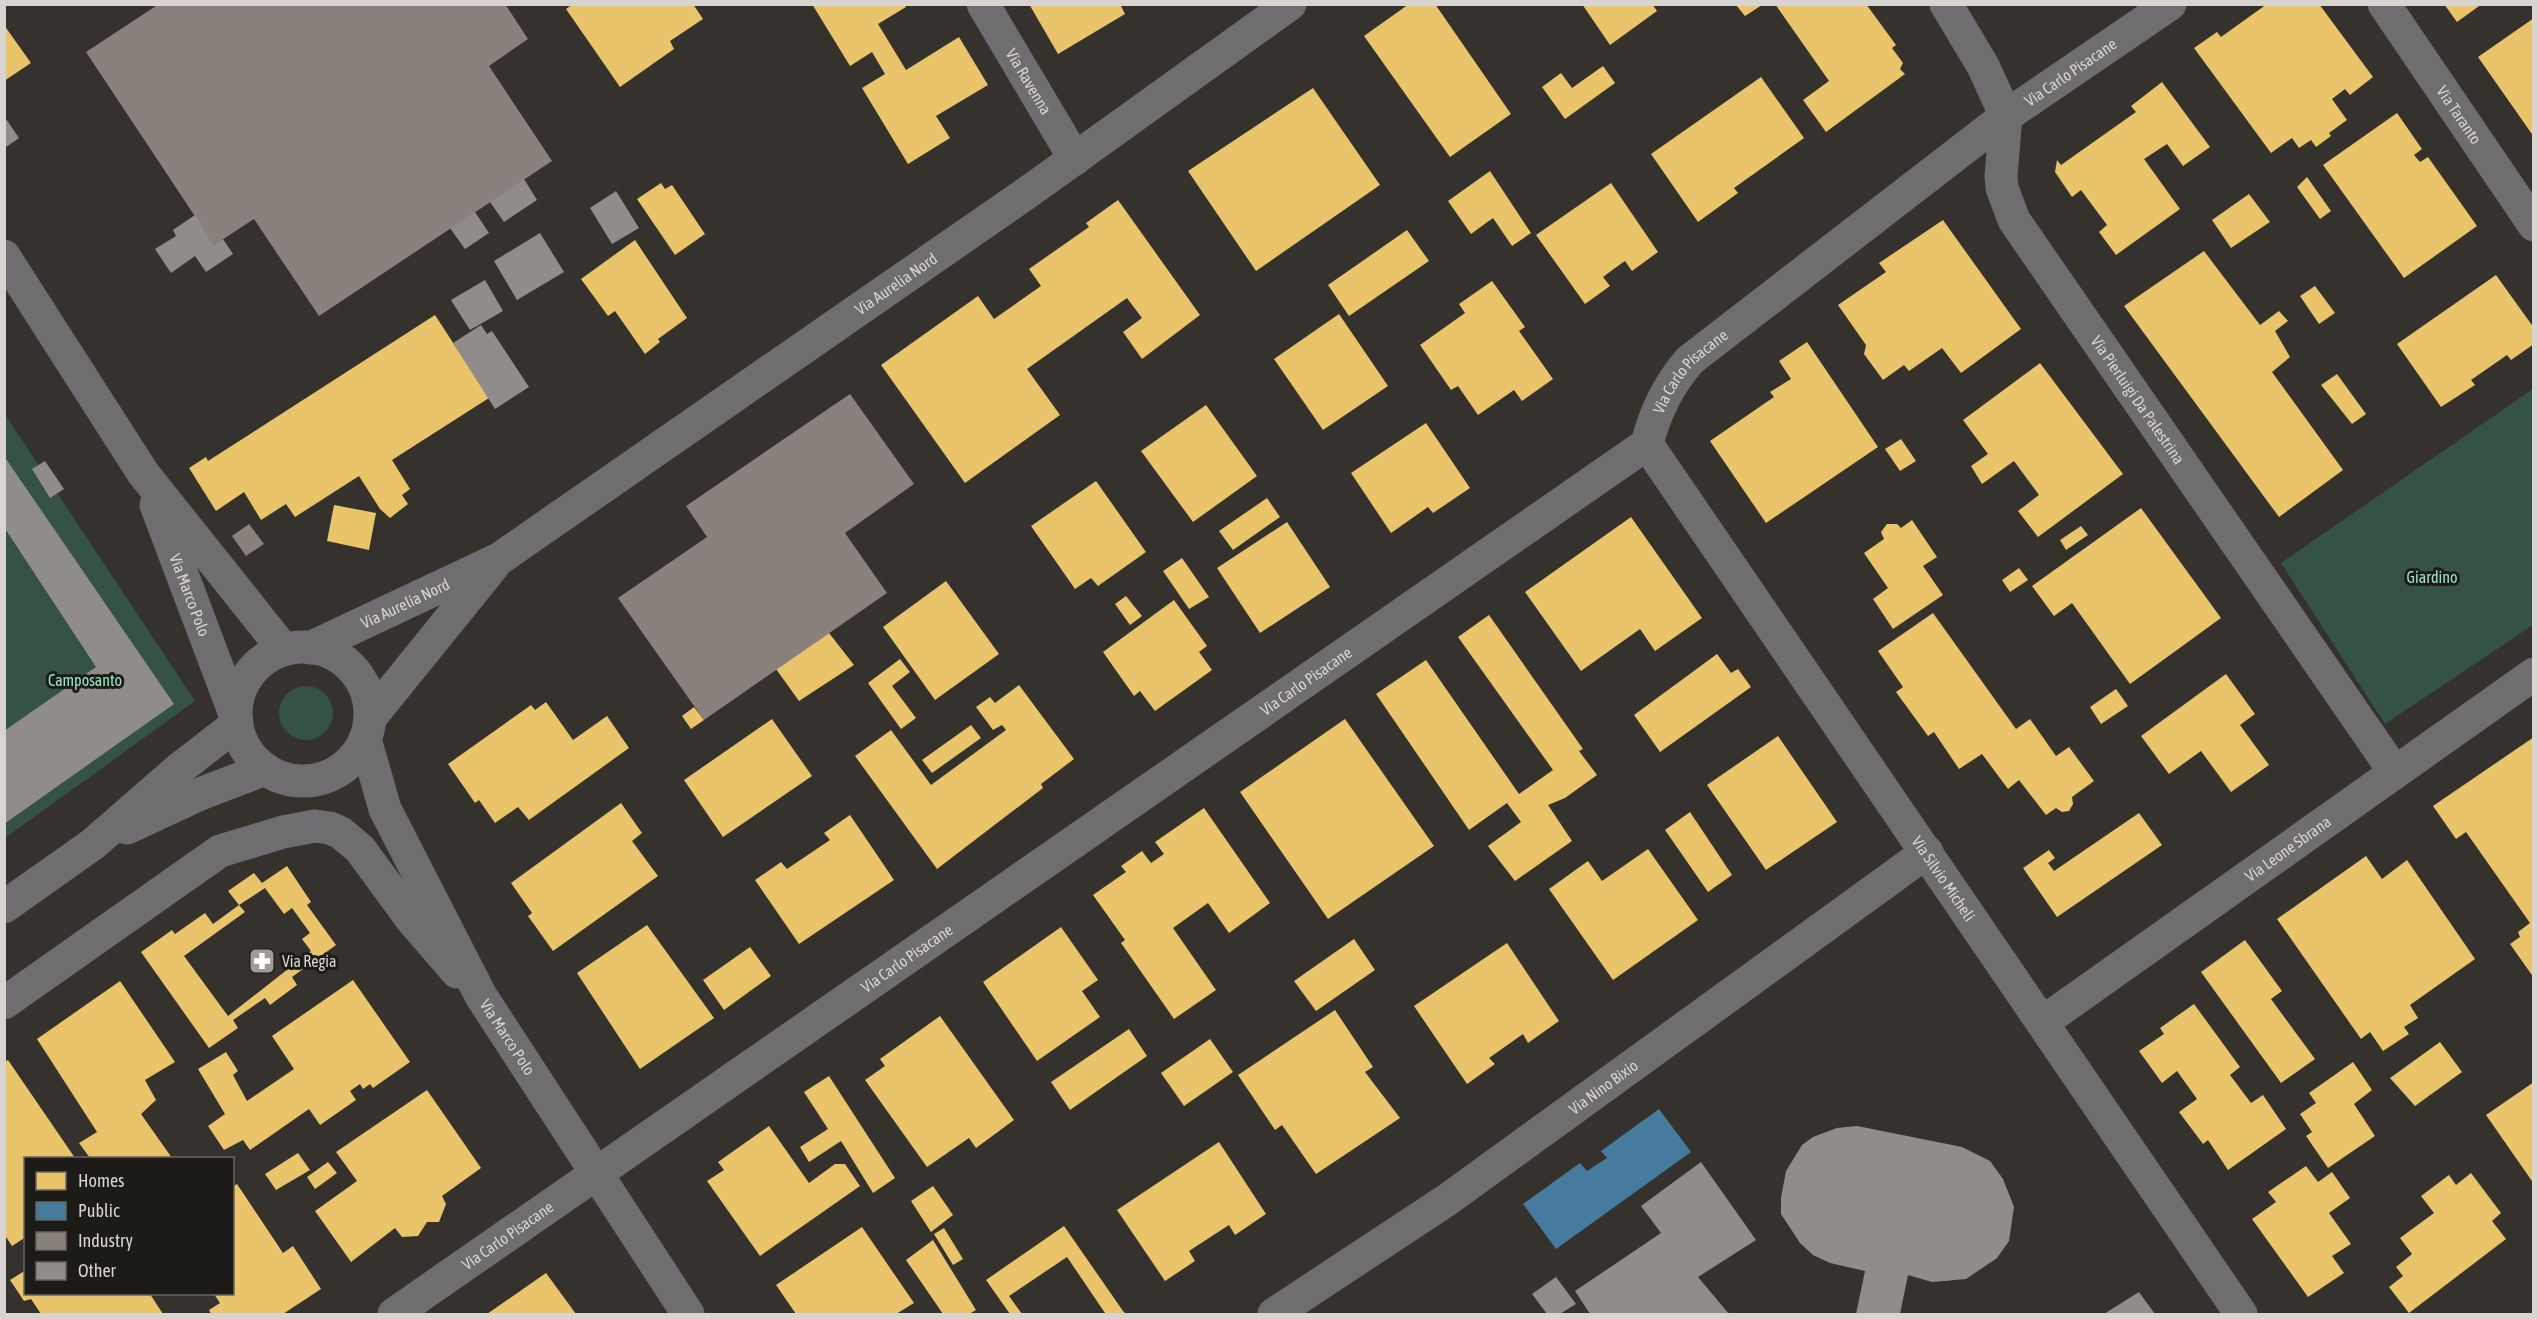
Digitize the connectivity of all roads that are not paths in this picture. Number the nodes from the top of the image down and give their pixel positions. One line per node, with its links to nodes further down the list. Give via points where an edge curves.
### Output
1 (983, 4): 7 (street, Via Ravenna)
2 (1290, 4): 7 (street, Via Aurelia Nord)
3 (1946, 4): 6 (street, Via Pierluigi Da Palestrina, via 1983,66)
4 (2170, 4): 6 (street, Via Carlo Pisacane)
5 (2384, 4): 8 (street, Via Taranto)
6 (2006, 116): 10 (street, Via Carlo Pisacane, via 1690,360 1661,401); 18 (street, Via Pierluigi Da Palestrina, via 2001,176 2014,220)
7 (1075, 159): 12 (street, Via Aurelia Nord)
8 (2534, 225)
9 (4, 256): 11 (street, Via Marco Polo)
10 (1647, 444): 22 (street, Via Silvio Micheli); 27 (street, Via Carlo Pisacane)
11 (143, 473): 13 (street, Via Marco Polo); 15 (street, Via Marco Polo)
12 (499, 559): 13 (street, Via Aurelia Nord); 16 (street, Via Aurelia Nord)
13 (297, 649): 15 (street, via 268,657 255,668 238,699); 16 (street, via 324,650 349,665 369,704)
14 (2534, 674): 18 (street, Via Leone Sbrana)
15 (237, 720): 17 (street, via 251,757); 21 (street)
16 (367, 729): 19 (street, via 354,758 337,772); 24 (street, Via Marco Polo, via 394,828)
17 (266, 769): 19 (street, via 285,779); 21 (street, via 200,794)
18 (2394, 771): 26 (street, Via Leone Sbrana)
19 (306, 781): 20 (street)
20 (330, 828): 24 (street, via 341,832 360,849 418,927); 25 (street, via 298,828 220,851)
21 (93, 844): 23 (street)
22 (1927, 852): 26 (street, Via Silvio Micheli); 30 (street, Via Nino Bixio, via 1456,1193)
23 (4, 907)
24 (481, 996): 27 (street, Via Marco Polo)
25 (4, 1003)
26 (2043, 1022): 31 (street, Via Silvio Micheli)
27 (597, 1172): 28 (street, Via Carlo Pisacane); 29 (street, Via Marco Polo)
28 (394, 1314)
29 (688, 1314)
30 (1274, 1314)
31 (2241, 1314)

